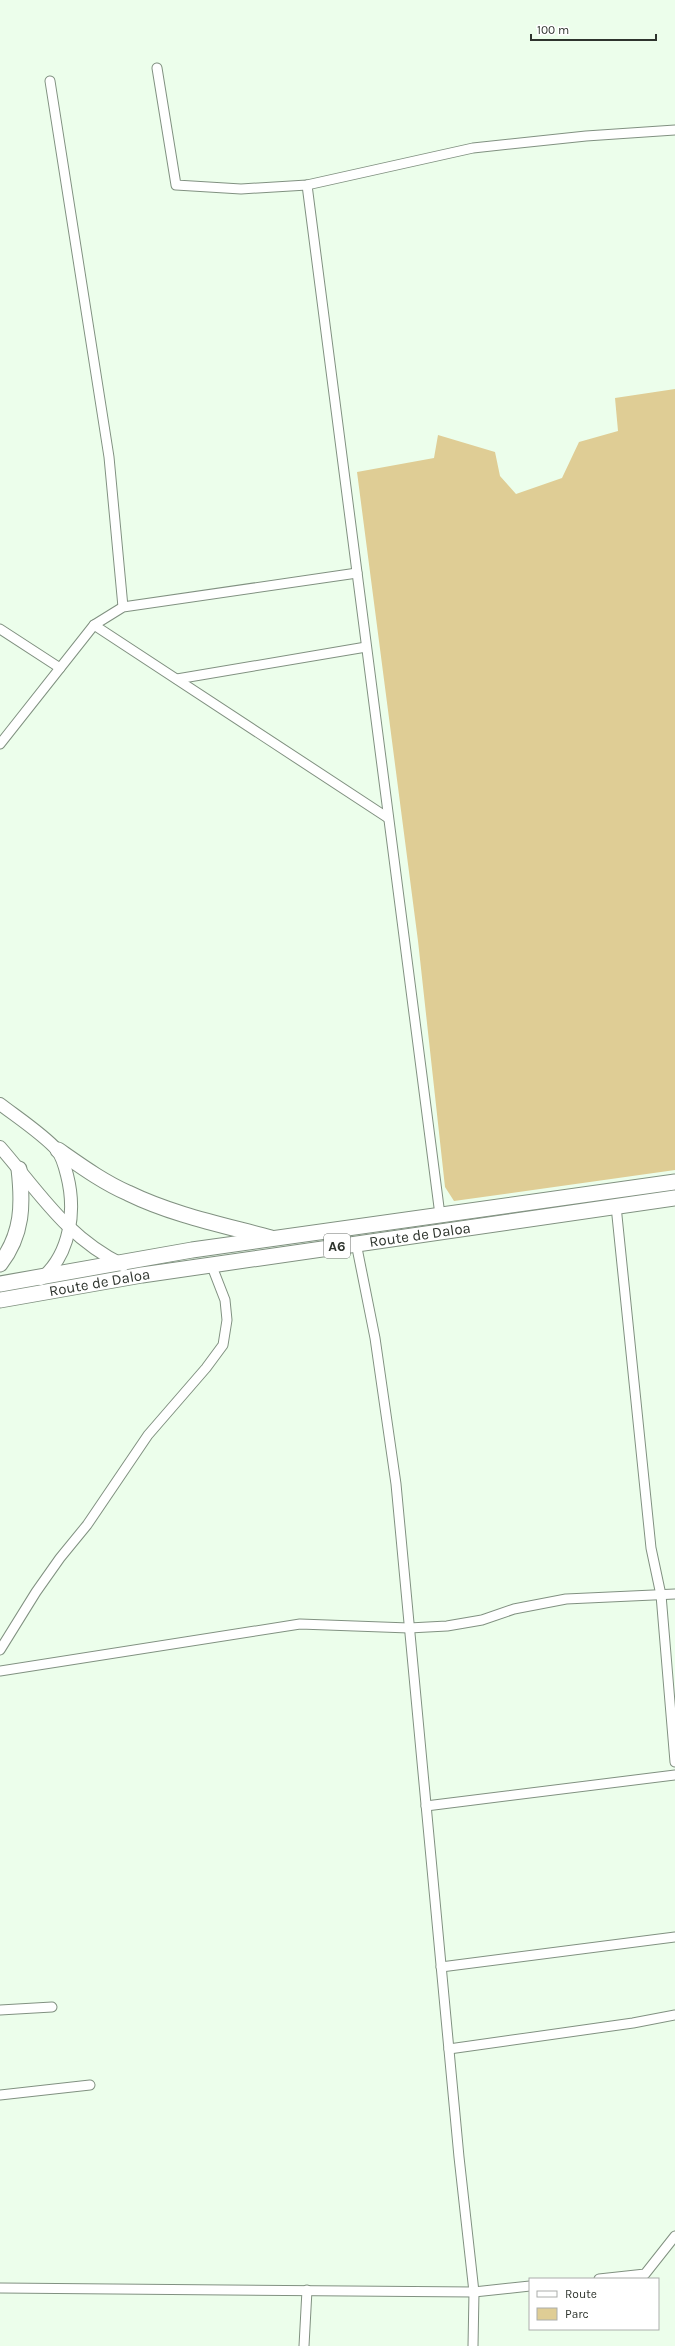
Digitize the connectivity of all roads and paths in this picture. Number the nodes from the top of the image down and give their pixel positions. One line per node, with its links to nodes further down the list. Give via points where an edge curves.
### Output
1 (157, 68): 4 (street, via 176,185 241,189)
2 (50, 81): 6 (street, via 109,457)
3 (675, 130): 4 (street, via 473,148)
4 (307, 185): 5 (street)
5 (357, 573): 6 (street); 9 (street)
6 (123, 607): 7 (street)
7 (94, 625): 10 (street); 11 (street)
8 (0, 629): 10 (street)
9 (366, 647): 11 (street); 13 (street)
10 (60, 668): 12 (street)
11 (177, 679): 13 (street)
12 (0, 744)
13 (388, 818): 21 (street)
14 (0, 1104): 16 (main road)
15 (0, 1147): 17 (main road)
16 (58, 1150): 22 (main road, via 70,1187); 23 (highway, via 129,1194 202,1220)
17 (19, 1169): 22 (main road, via 58,1218); 26 (highway, via 22,1193 20,1226 14,1242)
18 (675, 1182): 21 (highway, A6)
19 (675, 1198): 20 (highway, Route de Daloa / A6)
20 (616, 1206): 24 (highway, Route de Daloa / A6); 34 (street, via 651,1548)
21 (440, 1215): 23 (highway, A6)
22 (70, 1229): 25 (main road); 29 (main road, via 56,1262)
23 (278, 1240): 25 (highway, Route de Daloa / A6)
24 (356, 1243): 27 (highway, Route de Daloa / A6); 35 (street, via 375,1338 396,1484)
25 (118, 1263): 28 (main road); 29 (highway, Route de Daloa / A6)
26 (0, 1264)
27 (210, 1264): 28 (highway, Route de Daloa / A6); 36 (street, via 225,1300 227,1320 223,1345 148,1435 108,1495 36,1592)
28 (142, 1275): 31 (highway, Route de Daloa / A6)
29 (45, 1276): 30 (highway, Route de Daloa / A6); 31 (main road)
30 (0, 1284)
31 (20, 1296): 32 (highway, Route de Daloa / A6)
32 (0, 1300)
33 (675, 1594): 34 (street)
34 (660, 1595): 35 (street, via 566,1599 514,1609 482,1620 447,1626); 38 (street)
35 (409, 1628): 37 (street, via 300,1624); 40 (street)
36 (0, 1650)
37 (0, 1671)
38 (675, 1762)
39 (675, 1775): 40 (street)
40 (426, 1806): 42 (street)
41 (675, 1937): 42 (street)
42 (441, 1968): 46 (street)
43 (52, 2007): 44 (street)
44 (0, 2010)
45 (675, 2015): 46 (street)
46 (449, 2049): 54 (street)
47 (90, 2085): 48 (street)
48 (0, 2095)
49 (675, 2236): 50 (street, via 645,2274)
50 (608, 2278)
51 (529, 2286): 54 (street)
52 (0, 2288): 53 (street)
53 (307, 2290): 54 (street); 55 (street)
54 (474, 2292): 56 (street)
55 (304, 2346)
56 (473, 2346)

